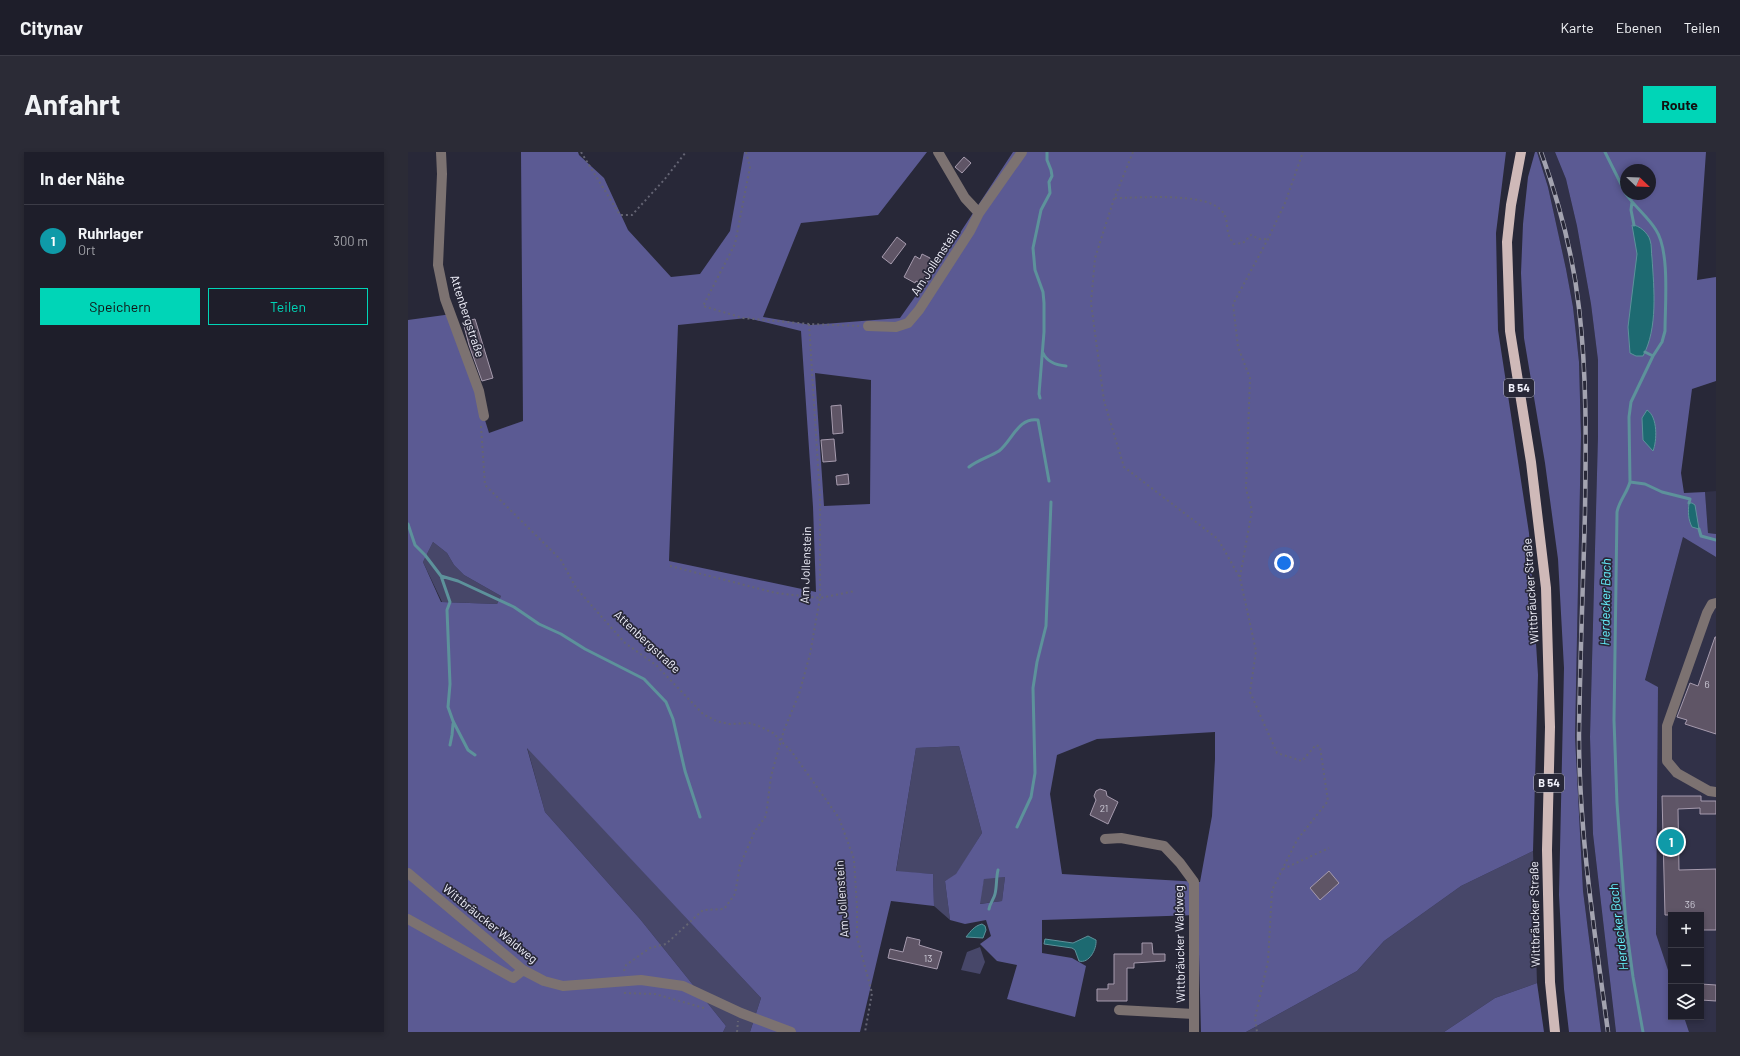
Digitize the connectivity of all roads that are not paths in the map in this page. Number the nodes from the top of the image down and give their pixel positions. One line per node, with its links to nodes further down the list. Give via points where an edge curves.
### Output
1 (441, 152): 7 (street, Attenbergstraße, via 438,265 445,299 479,391)
2 (938, 152): 5 (street, via 965,198)
3 (1022, 152): 5 (street, Am Jollenstein)
4 (1521, 152): 18 (main road, Wittbräucker Straße / B 54, via 1507,242 1510,331 1532,462 1546,588 1550,727 1547,850 1550,982)
5 (979, 213): 6 (street, Am Jollenstein, via 970,231 908,323 896,327)
6 (868, 326)
7 (482, 419)
8 (1716, 603): 9 (street, via 1712,604 1707,613 1667,726 1667,761 1677,773)
9 (1716, 792)
10 (1105, 839): 15 (street, Wittbräucker Waldweg, via 1121,838 1164,846 1194,882)
11 (408, 873): 13 (street, Wittbräucker Waldweg)
12 (408, 919): 13 (street, via 512,978)
13 (523, 970): 16 (street, Wittbräucker Waldweg, via 544,981 563,986 641,980 682,986)
14 (1119, 1010): 15 (street, Wittbräucker Waldweg)
15 (1194, 1014): 17 (street, Wittbräucker Waldweg)
16 (791, 1032)
17 (1194, 1032)
18 (1556, 1032)

